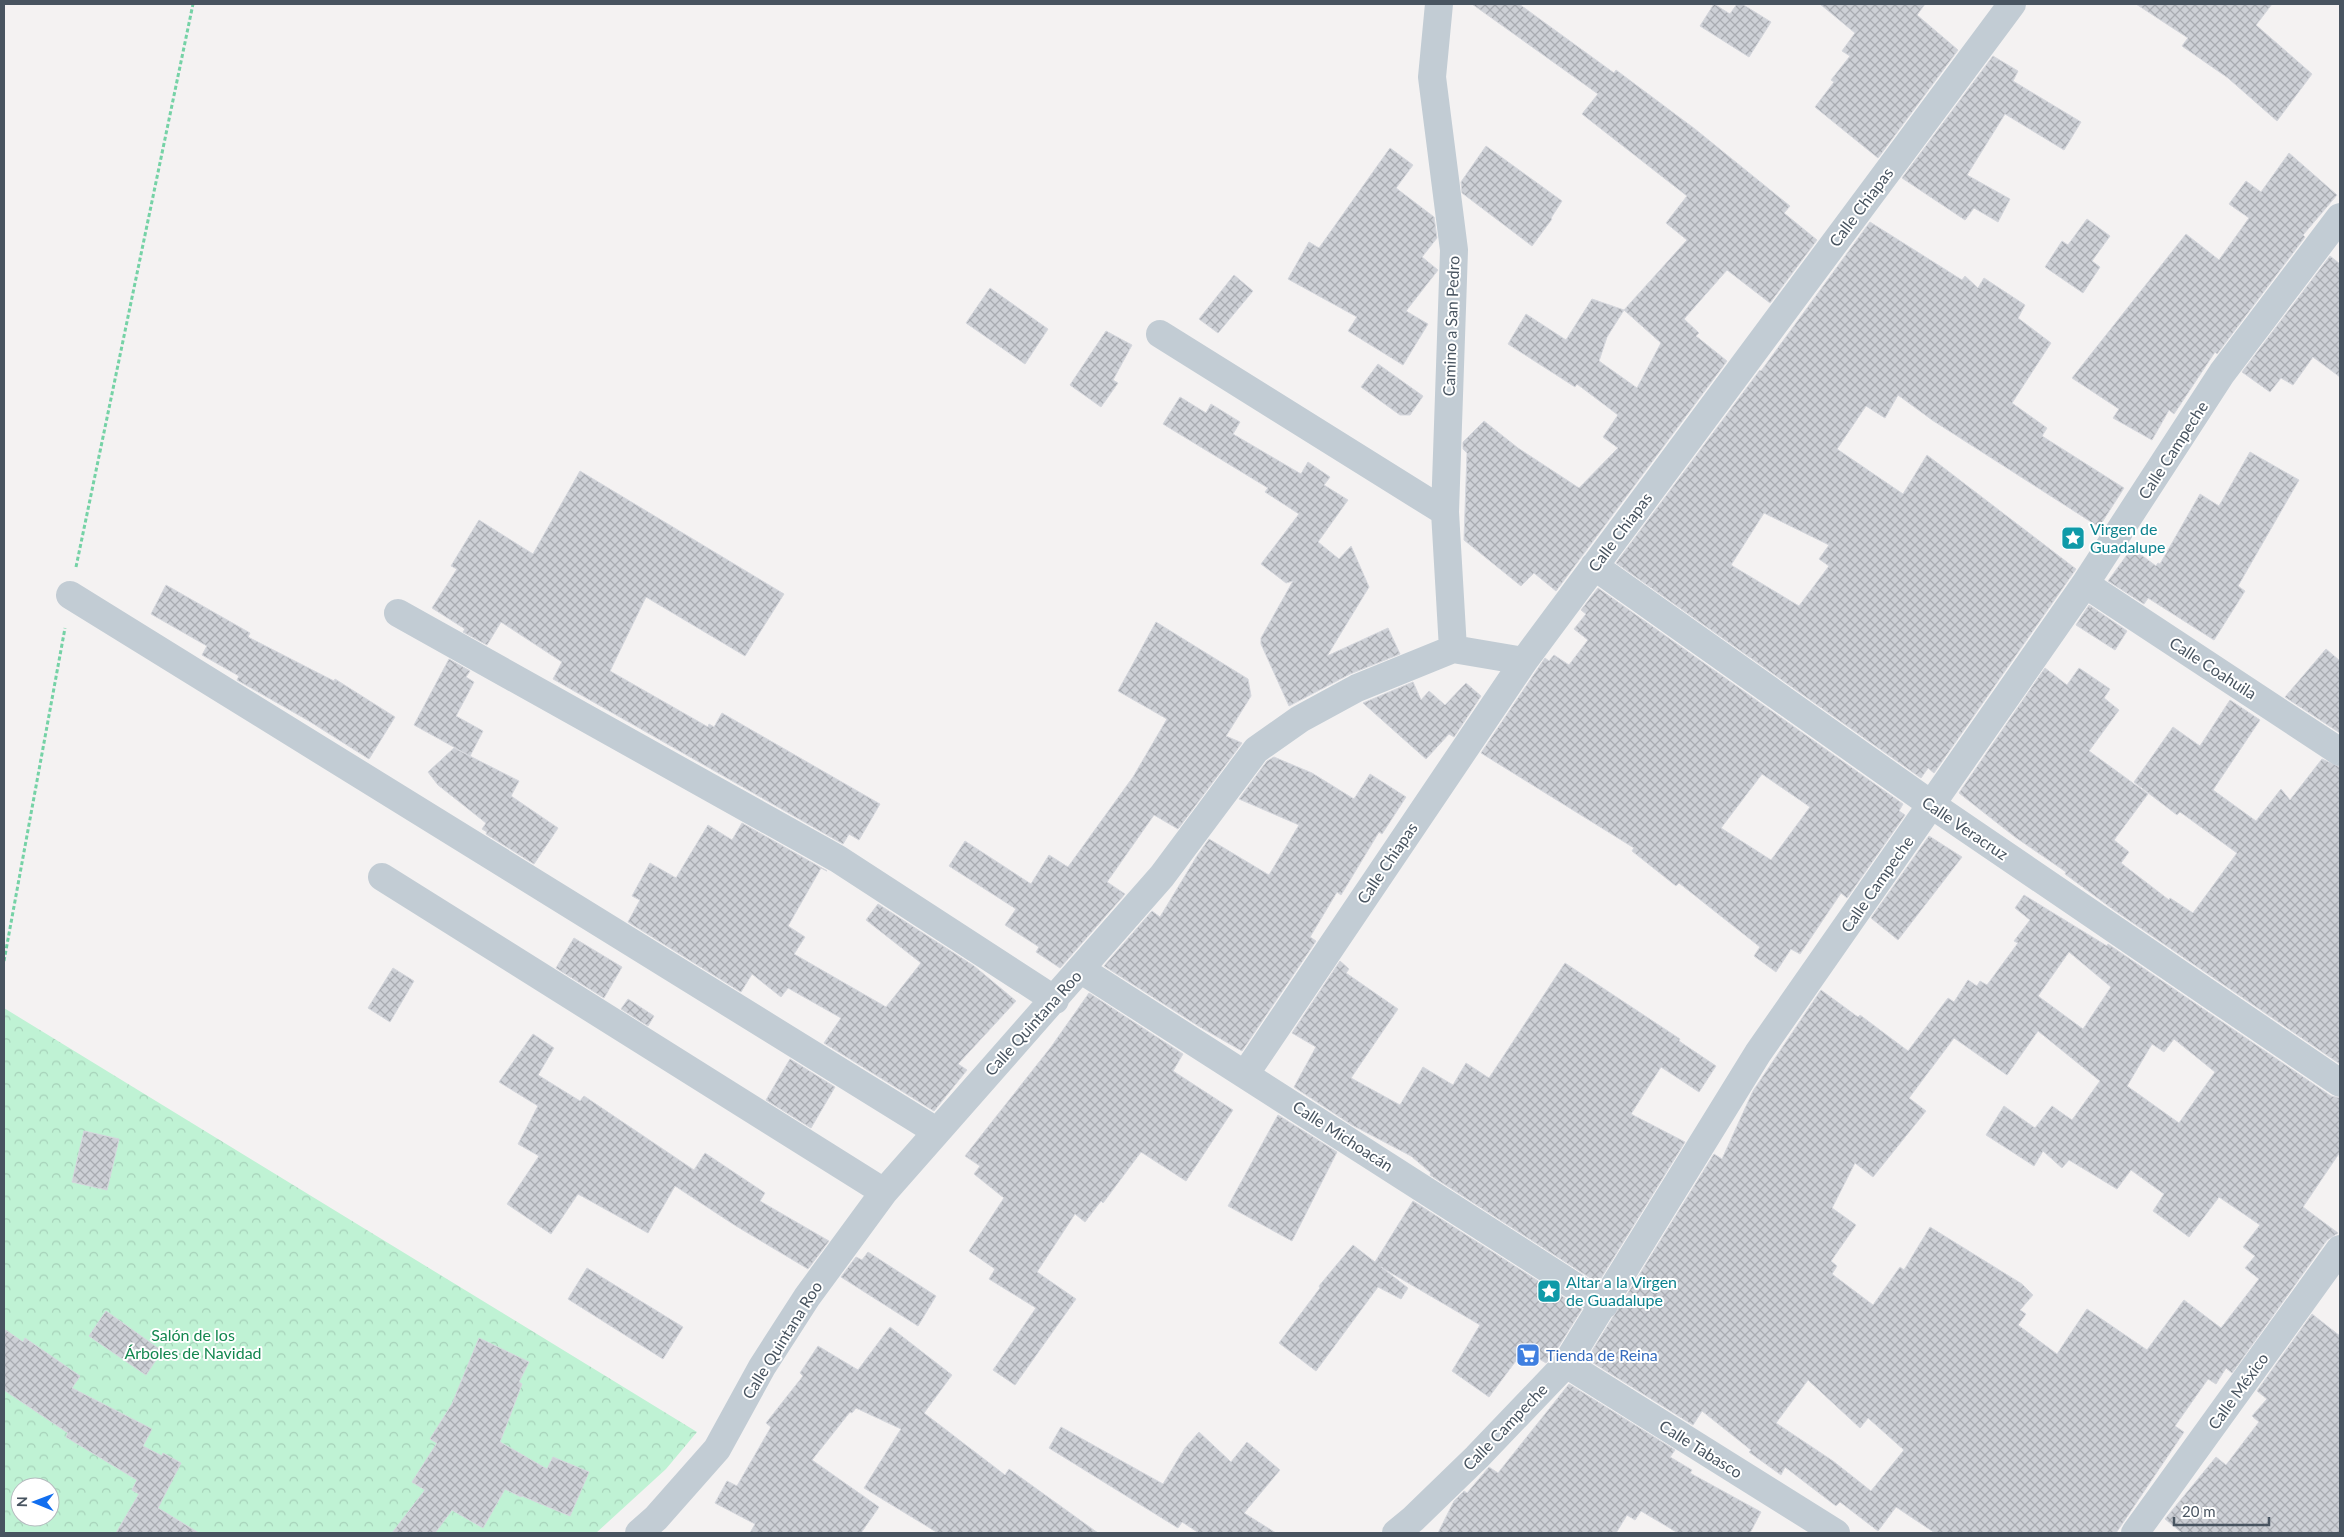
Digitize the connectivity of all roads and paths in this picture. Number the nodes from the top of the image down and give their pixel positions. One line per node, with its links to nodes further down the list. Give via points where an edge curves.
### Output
1 (193, 4): 9 (path)
2 (1439, 4): 6 (street, Camino a San Pedro, via 1432,77 1454,250)
3 (2012, 4): 7 (street, Calle Chiapas)
4 (2336, 229): 8 (street, Calle Campeche, via 2222,374)
5 (1160, 334): 6 (street)
6 (1445, 512): 11 (street, Camino a San Pedro)
7 (1594, 566): 12 (street, Calle Chiapas); 14 (street, Calle Veracruz)
8 (2085, 584): 13 (street, Calle Coahuila); 14 (street, Calle Campeche)
9 (70, 595): 16 (path); 21 (street)
10 (398, 613): 18 (street, via 838,859)
11 (1453, 649): 12 (street); 17 (street, Calle Quintana Roo, via 1357,688 1300,719 1256,750 1162,876)
12 (1524, 661): 19 (street, Calle Chiapas)
13 (2340, 752)
14 (1932, 805): 20 (street, Calle Veracruz); 24 (street, Calle Campeche, via 1758,1053)
15 (382, 877): 22 (street)
16 (4, 961)
17 (1080, 969): 18 (street, Calle Quintana Roo); 19 (street, Calle Michoacán)
18 (1055, 1000): 21 (street, Calle Quintana Roo)
19 (1246, 1073): 24 (street, Calle Michoacán)
20 (2340, 1083)
21 (936, 1131): 22 (street, Calle Quintana Roo)
22 (884, 1192): 26 (street, Calle Quintana Roo, via 807,1297 762,1367 717,1449)
23 (2340, 1249): 29 (street, Calle México)
24 (1604, 1304): 25 (street, Calle Campeche)
25 (1566, 1364): 27 (street, Calle Campeche, via 1414,1519); 28 (street, Calle Tabasco)
26 (640, 1533)
27 (1396, 1533)
28 (1836, 1533)
29 (2135, 1533)

